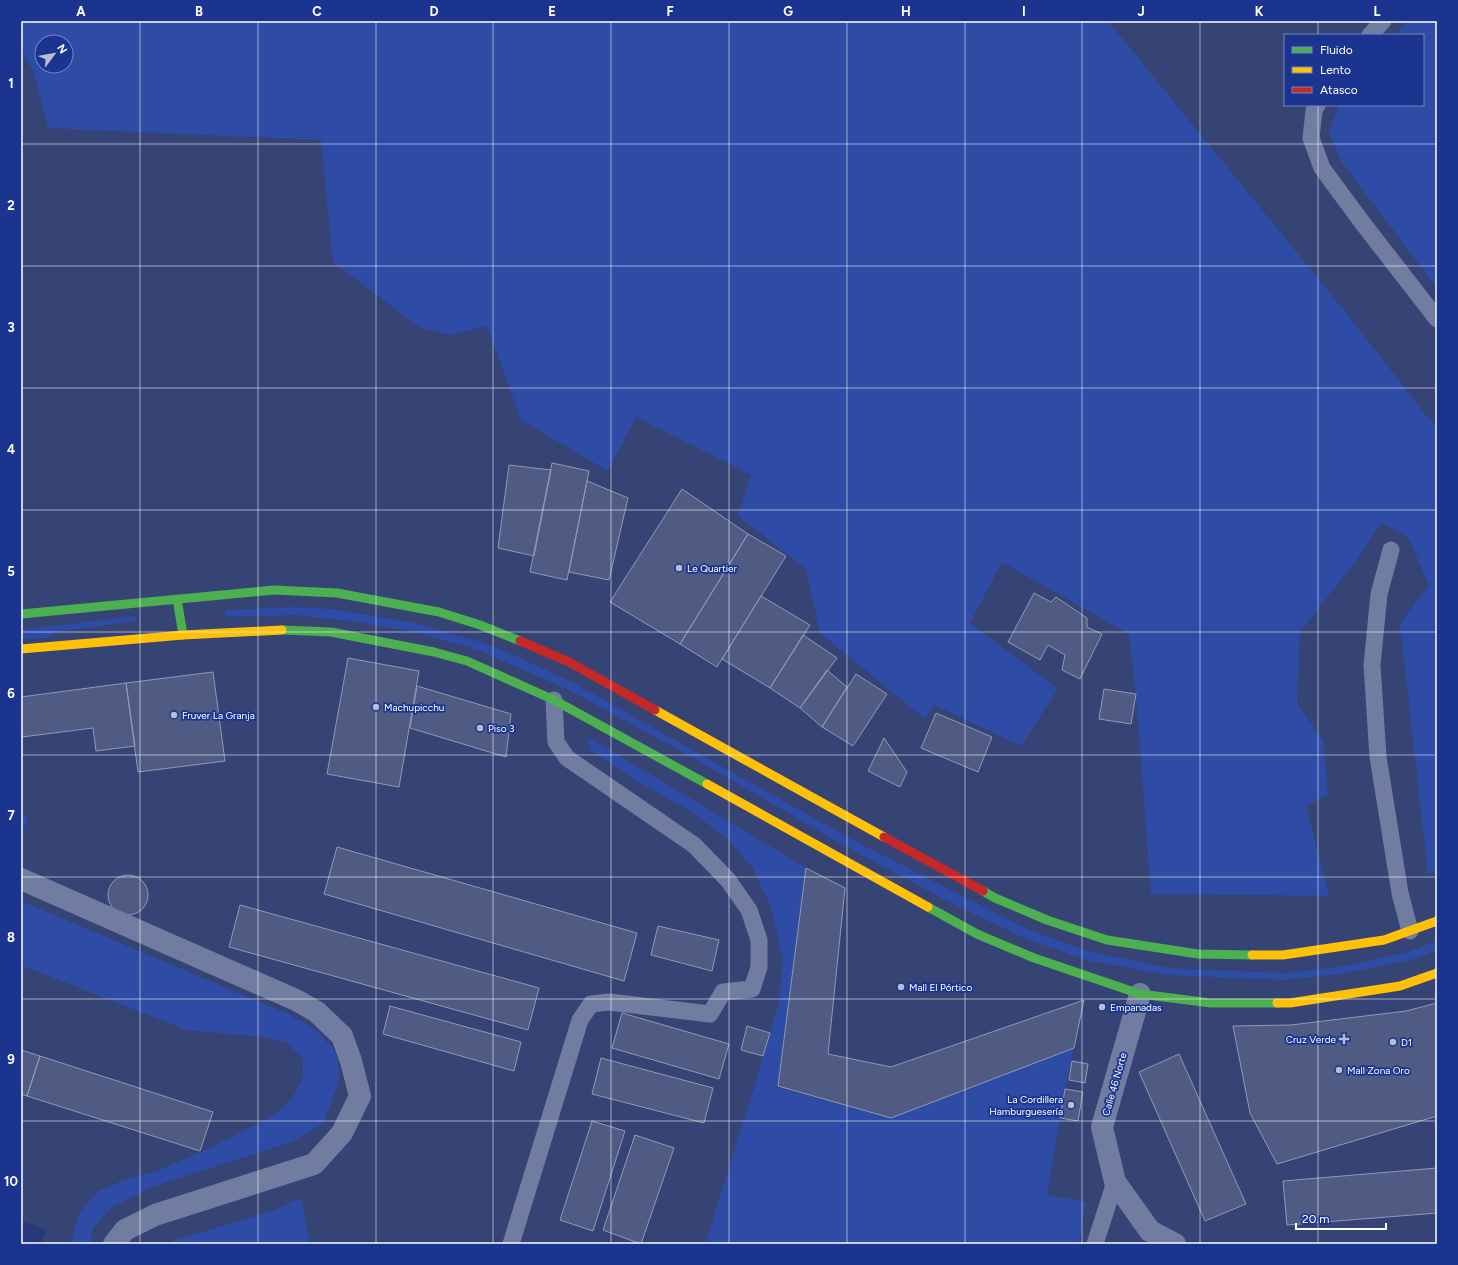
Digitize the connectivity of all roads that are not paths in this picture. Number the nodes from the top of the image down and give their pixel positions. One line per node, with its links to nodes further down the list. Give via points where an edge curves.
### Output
1 (1383, 21): 2 (lane)
2 (1371, 34)
3 (1316, 106): 4 (lane, via 1311,138 1322,168)
4 (1437, 319)
5 (1391, 550): 13 (lane, via 1379,594 1372,665 1378,757 1400,893)
6 (177, 599): 7 (main road); 8 (main road); 13 (main road, via 274,590 337,593 439,612 480,624 569,662 995,898 1107,940 1198,954 1282,955 1384,940)
7 (21, 614)
8 (183, 635): 9 (main road); 10 (main road, via 281,630 331,632 467,661)
9 (21, 649)
10 (554, 700): 15 (main road, via 977,934 1034,958); 18 (lane, via 556,742 567,758 694,845 728,880 749,910 759,940 759,967 752,989 723,992 710,1014 609,1002 591,1004 580,1020)
11 (21, 880): 17 (street, via 296,1000 317,1012 342,1036 360,1096 342,1133 314,1164 155,1214 125,1230)
12 (1437, 921): 13 (main road)
13 (1410, 931)
14 (1437, 973): 15 (main road, via 1400,986 1290,1003 1211,1003)
15 (1140, 994): 16 (street, Calle 46 Norte, via 1102,1127)
16 (1115, 1182): 19 (lane); 20 (street, Calle 46 Norte, via 1150,1231)
17 (114, 1244)
18 (511, 1244)
19 (1095, 1244)
20 (1175, 1244)

